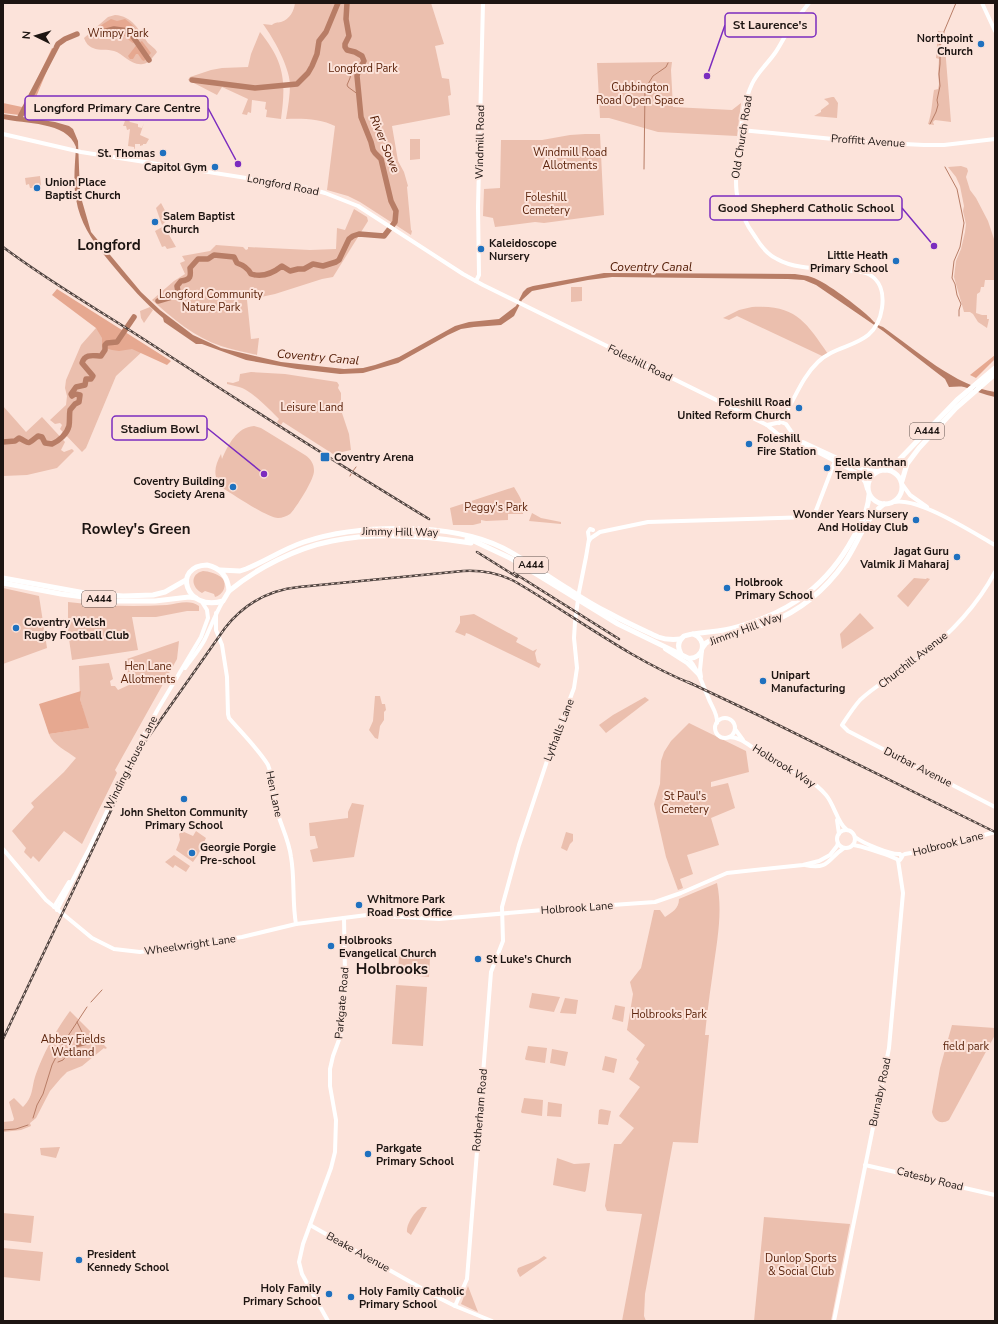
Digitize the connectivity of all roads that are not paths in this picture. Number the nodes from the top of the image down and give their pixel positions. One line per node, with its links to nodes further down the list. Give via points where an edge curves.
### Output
1 (483, 3): 8 (street, Windmill Road, via 479,275)
2 (809, 3): 5 (street, Old Church Road, via 752,82)
3 (982, 3): 4 (street)
4 (995, 30)
5 (741, 130): 7 (street, Proffitt Avenue, via 864,142 929,145); 13 (street, Old Church Road, via 736,176 737,197 745,222 759,243 771,256 784,262 866,273 878,283 882,297 879,319 868,334 860,341 819,360 807,373)
6 (3, 134): 8 (street, Longford Road, via 81,152 314,190 358,206)
7 (995, 138)
8 (476, 281): 9 (street, Longford Road)
9 (514, 301): 15 (street, Foleshill Road)
10 (995, 368): 12 (highway, A444, via 977,382)
11 (995, 374): 12 (highway, A444)
12 (970, 392): 22 (highway, A444, via 905,455); 24 (highway, A444, via 911,457)
13 (786, 412): 14 (street, Old Church Road); 16 (street)
14 (779, 423): 15 (street); 16 (street); 17 (street, via 776,425)
15 (766, 425): 17 (street, Foleshill Road)
16 (788, 426): 18 (street); 19 (street)
17 (776, 432): 18 (street, via 779,436)
18 (786, 435): 19 (street)
19 (795, 437): 20 (street)
20 (800, 440): 21 (street, via 806,446); 23 (street, via 859,468)
21 (835, 461): 25 (street, via 862,476); 32 (street, via 815,513 811,517 648,522)
22 (885, 470): 23 (highway); 24 (highway, via 895,473)
23 (878, 471): 25 (highway, via 870,477)
24 (902, 483): 27 (highway, via 900,495); 29 (street, via 913,497)
25 (867, 489): 26 (highway)
26 (869, 495): 28 (highway, via 875,502); 52 (highway, Jimmy Hill Way, via 864,518 846,551 829,574 805,596 783,610 756,621 724,630)
27 (894, 502): 28 (highway); 29 (street, via 911,502)
28 (884, 504): 55 (highway, Jimmy Hill Way, via 873,514 839,570 813,597 779,618 713,639)
29 (936, 513): 35 (street)
30 (412, 530): 31 (highway, Jimmy Hill Way / A444); 34 (highway, via 438,534); 37 (highway, Jimmy Hill Way / A444, via 367,530 330,535 292,546 246,569)
31 (440, 532): 36 (highway, via 445,536 470,540); 54 (highway, Jimmy Hill Way / A444, via 481,540 502,548 608,613 664,640)
32 (600, 532): 33 (street); 33 (street, via 589,530)
33 (592, 535): 81 (street, Lythalls Lane, via 588,542 574,630 577,668 574,688 532,803 502,905)
34 (442, 540): 36 (highway, A444); 44 (highway, Jimmy Hill Way / A444, via 378,536 327,542 273,563)
35 (995, 544)
36 (487, 547): 53 (highway, A444, via 512,559)
37 (220, 570): 41 (highway, via 198,566); 44 (highway, via 228,582)
38 (995, 572): 64 (street, Churchill Avenue, via 983,592 950,631 861,700)
39 (3, 574): 43 (highway)
40 (3, 578): 43 (highway, A444)
41 (186, 580): 43 (highway, A444, via 165,592 145,595 115,596); 45 (highway, via 188,591)
42 (3, 583): 45 (highway, A444, via 61,594 113,600 155,601)
43 (62, 589)
44 (229, 591): 46 (highway)
45 (196, 598): 47 (highway)
46 (223, 601): 47 (highway); 48 (street, Winding House Lane)
47 (202, 602): 49 (street)
48 (216, 613): 50 (street, Winding House Lane); 51 (street, Hen Lane)
49 (208, 618): 50 (street, Hen Lane); 59 (street, Winding House Lane)
50 (211, 625): 51 (street, Hen Lane); 59 (street, Winding House Lane, via 198,651)
51 (216, 630): 83 (street, Hen Lane, via 222,645 227,678 228,714 265,760 271,774 278,816 291,857)
52 (693, 634): 54 (highway); 55 (highway, via 699,637)
53 (640, 635): 56 (highway, A444); 58 (street, via 683,660)
54 (681, 639): 56 (highway)
55 (703, 648): 57 (highway, via 698,656); 60 (street, Holbrook Way, via 700,670)
56 (681, 654): 57 (highway)
57 (688, 658): 58 (street, Holbrook Way)
58 (699, 675): 60 (street, Holbrook Way)
59 (178, 676): 80 (street, Winding House Lane, via 140,742 88,851)
60 (702, 682): 61 (street, Holbrook Way)
61 (715, 711): 62 (street, Holbrook Way); 63 (street, Holbrook Way)
62 (726, 718): 63 (street); 65 (street, Holbrook Way)
63 (717, 723): 66 (street, Holbrook Way, via 718,734)
64 (842, 725): 68 (street, Durbar Avenue, via 848,731)
65 (735, 728): 66 (street); 67 (street, Holbrook Way)
66 (729, 737): 67 (street, Holbrook Way)
67 (743, 740): 69 (street, Holbrook Way, via 814,784 831,802)
68 (995, 807)
69 (836, 814): 70 (street, Holbrook Way); 72 (street, Holbrook Way)
70 (846, 829): 72 (street); 73 (street)
71 (995, 832): 78 (street, Holbrook Lane)
72 (839, 834): 74 (street)
73 (855, 837): 75 (street); 78 (street, Holbrook Lane)
74 (838, 843): 76 (street); 79 (street, Holbrook Lane, via 830,856)
75 (853, 845): 76 (street); 78 (street, via 889,857)
76 (844, 848): 79 (street, Holbrook Lane, via 822,866)
77 (3, 849): 80 (street, Wheelwright Lane)
78 (898, 857): 84 (street, Burnaby Road, via 903,893 890,1037)
79 (805, 864): 81 (street, Holbrook Lane, via 727,873 655,902)
80 (55, 909): 83 (street, Wheelwright Lane, via 96,941 110,948 130,952 147,952 242,937)
81 (502, 913): 82 (street, Holbrook Lane, via 439,919 371,915); 87 (street, Rotherham Road, via 503,941 491,972 467,1279)
82 (344, 918): 83 (street, Wheelwright Lane); 86 (street, Parkgate Road, via 346,975 339,1038 331,1063 330,1076 336,1120 336,1147)
83 (296, 924)
84 (865, 1165): 85 (street, Catesby Road); 90 (street, Burnaby Road)
85 (995, 1195)
86 (310, 1225): 87 (street, Beake Avenue); 88 (street, Parkgate Road, via 299,1262 302,1274)
87 (455, 1306): 89 (street, Beake Avenue)
88 (328, 1321)
89 (492, 1321)
90 (834, 1321)

